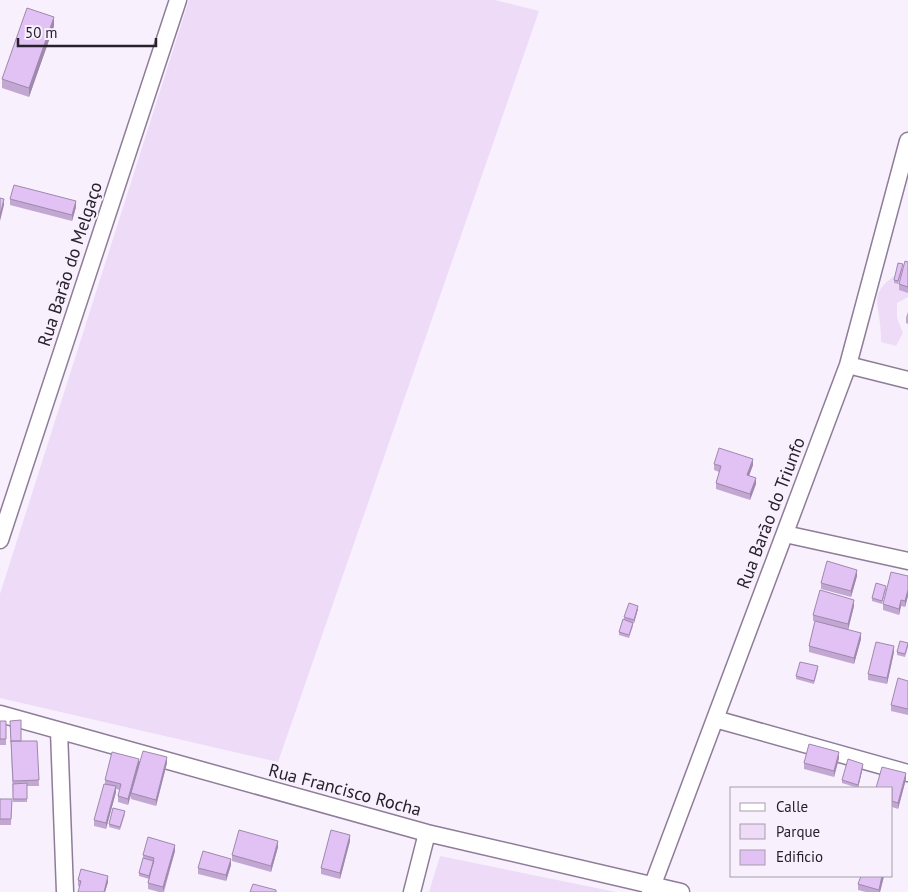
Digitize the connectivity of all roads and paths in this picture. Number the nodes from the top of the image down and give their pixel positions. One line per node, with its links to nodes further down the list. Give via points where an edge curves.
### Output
1 (178, 0): 6 (street, Rua Barão do Melgaço)
2 (908, 141): 3 (street, Rua Barão do Triunfo)
3 (848, 366): 4 (street); 5 (street, Rua Barão do Triunfo)
4 (908, 380)
5 (785, 534): 7 (street); 9 (street, Rua Barão do Triunfo)
6 (0, 540)
7 (908, 561)
8 (0, 714): 10 (street, Rua Francisco Rocha)
9 (715, 719): 11 (street); 13 (street, Rua Barão do Triunfo)
10 (59, 731): 12 (street, Rua Francisco Rocha); 14 (street)
11 (908, 773)
12 (426, 833): 13 (street, Rua Francisco Rocha); 15 (street)
13 (651, 888): 16 (street, Rua Francisco Rocha)
14 (65, 892)
15 (412, 892)
16 (682, 892)

